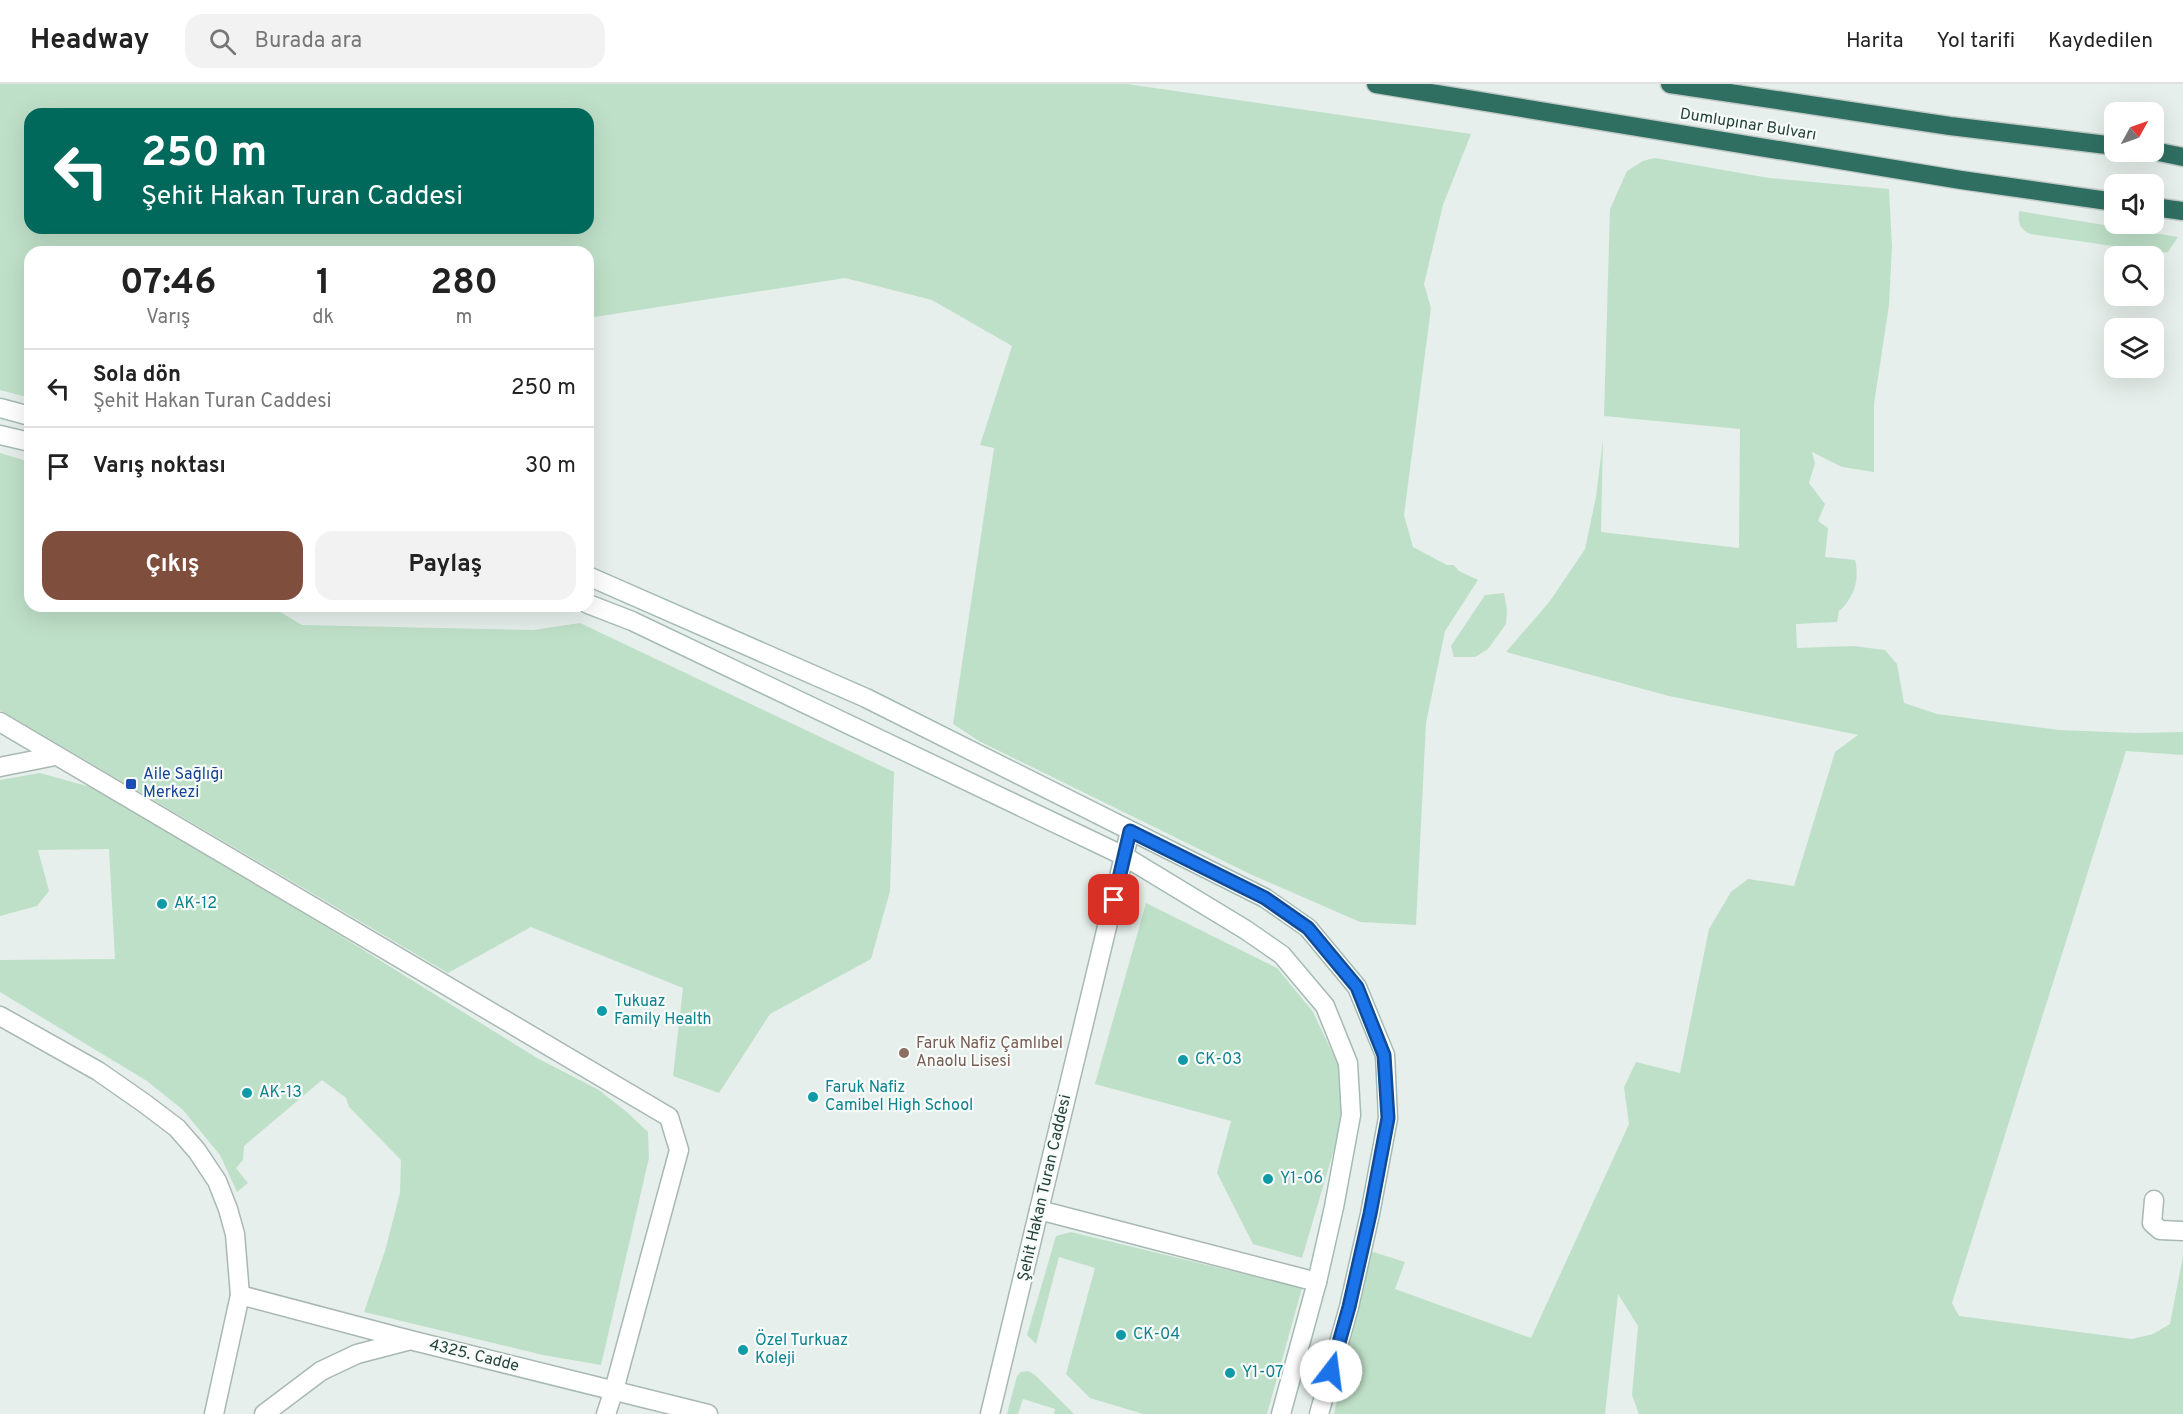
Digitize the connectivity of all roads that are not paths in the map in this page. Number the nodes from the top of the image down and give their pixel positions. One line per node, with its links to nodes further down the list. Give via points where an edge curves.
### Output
1 (1376, 84): 6 (highway, Dumlupınar Bulvarı)
2 (1670, 84): 3 (highway, Dumlupınar Bulvarı)
3 (2104, 145)
4 (2164, 153): 5 (highway)
5 (2183, 157)
6 (2104, 200)
7 (2164, 208): 8 (highway)
8 (2183, 211)
9 (0, 408): 10 (street)
10 (24, 414)
11 (0, 435): 12 (street)
12 (24, 441)
13 (594, 579): 18 (street, via 866,698)
14 (594, 605): 19 (street)
15 (0, 722): 16 (street)
16 (55, 756): 17 (street); 27 (street, via 669,1118 679,1150)
17 (0, 767)
18 (1130, 831): 19 (street, Şehit Hakan Turan Caddesi); 34 (street, via 1265,898 1308,928 1357,987 1384,1055 1388,1118 1349,1307)
19 (1124, 856): 22 (street, Şehit Hakan Turan Caddesi); 24 (street, via 1282,955 1325,1006 1348,1063 1351,1115)
20 (0, 1016): 25 (street, via 98,1071 177,1128 197,1151 217,1181 228,1209 235,1234)
21 (2154, 1200): 23 (street, via 2152,1223 2160,1230)
22 (1039, 1210): 24 (street); 32 (street, Şehit Hakan Turan Caddesi)
23 (2183, 1231)
24 (1317, 1282): 33 (street)
25 (240, 1295): 26 (street, 4325. Cadde); 28 (street)
26 (410, 1340): 27 (street, 4325. Cadde); 29 (street, via 357,1353 321,1371)
27 (614, 1390): 30 (street); 31 (street, 4325. Cadde)
28 (214, 1414)
29 (264, 1414)
30 (606, 1414)
31 (708, 1414)
32 (990, 1414)
33 (1281, 1414)
34 (1319, 1414)

